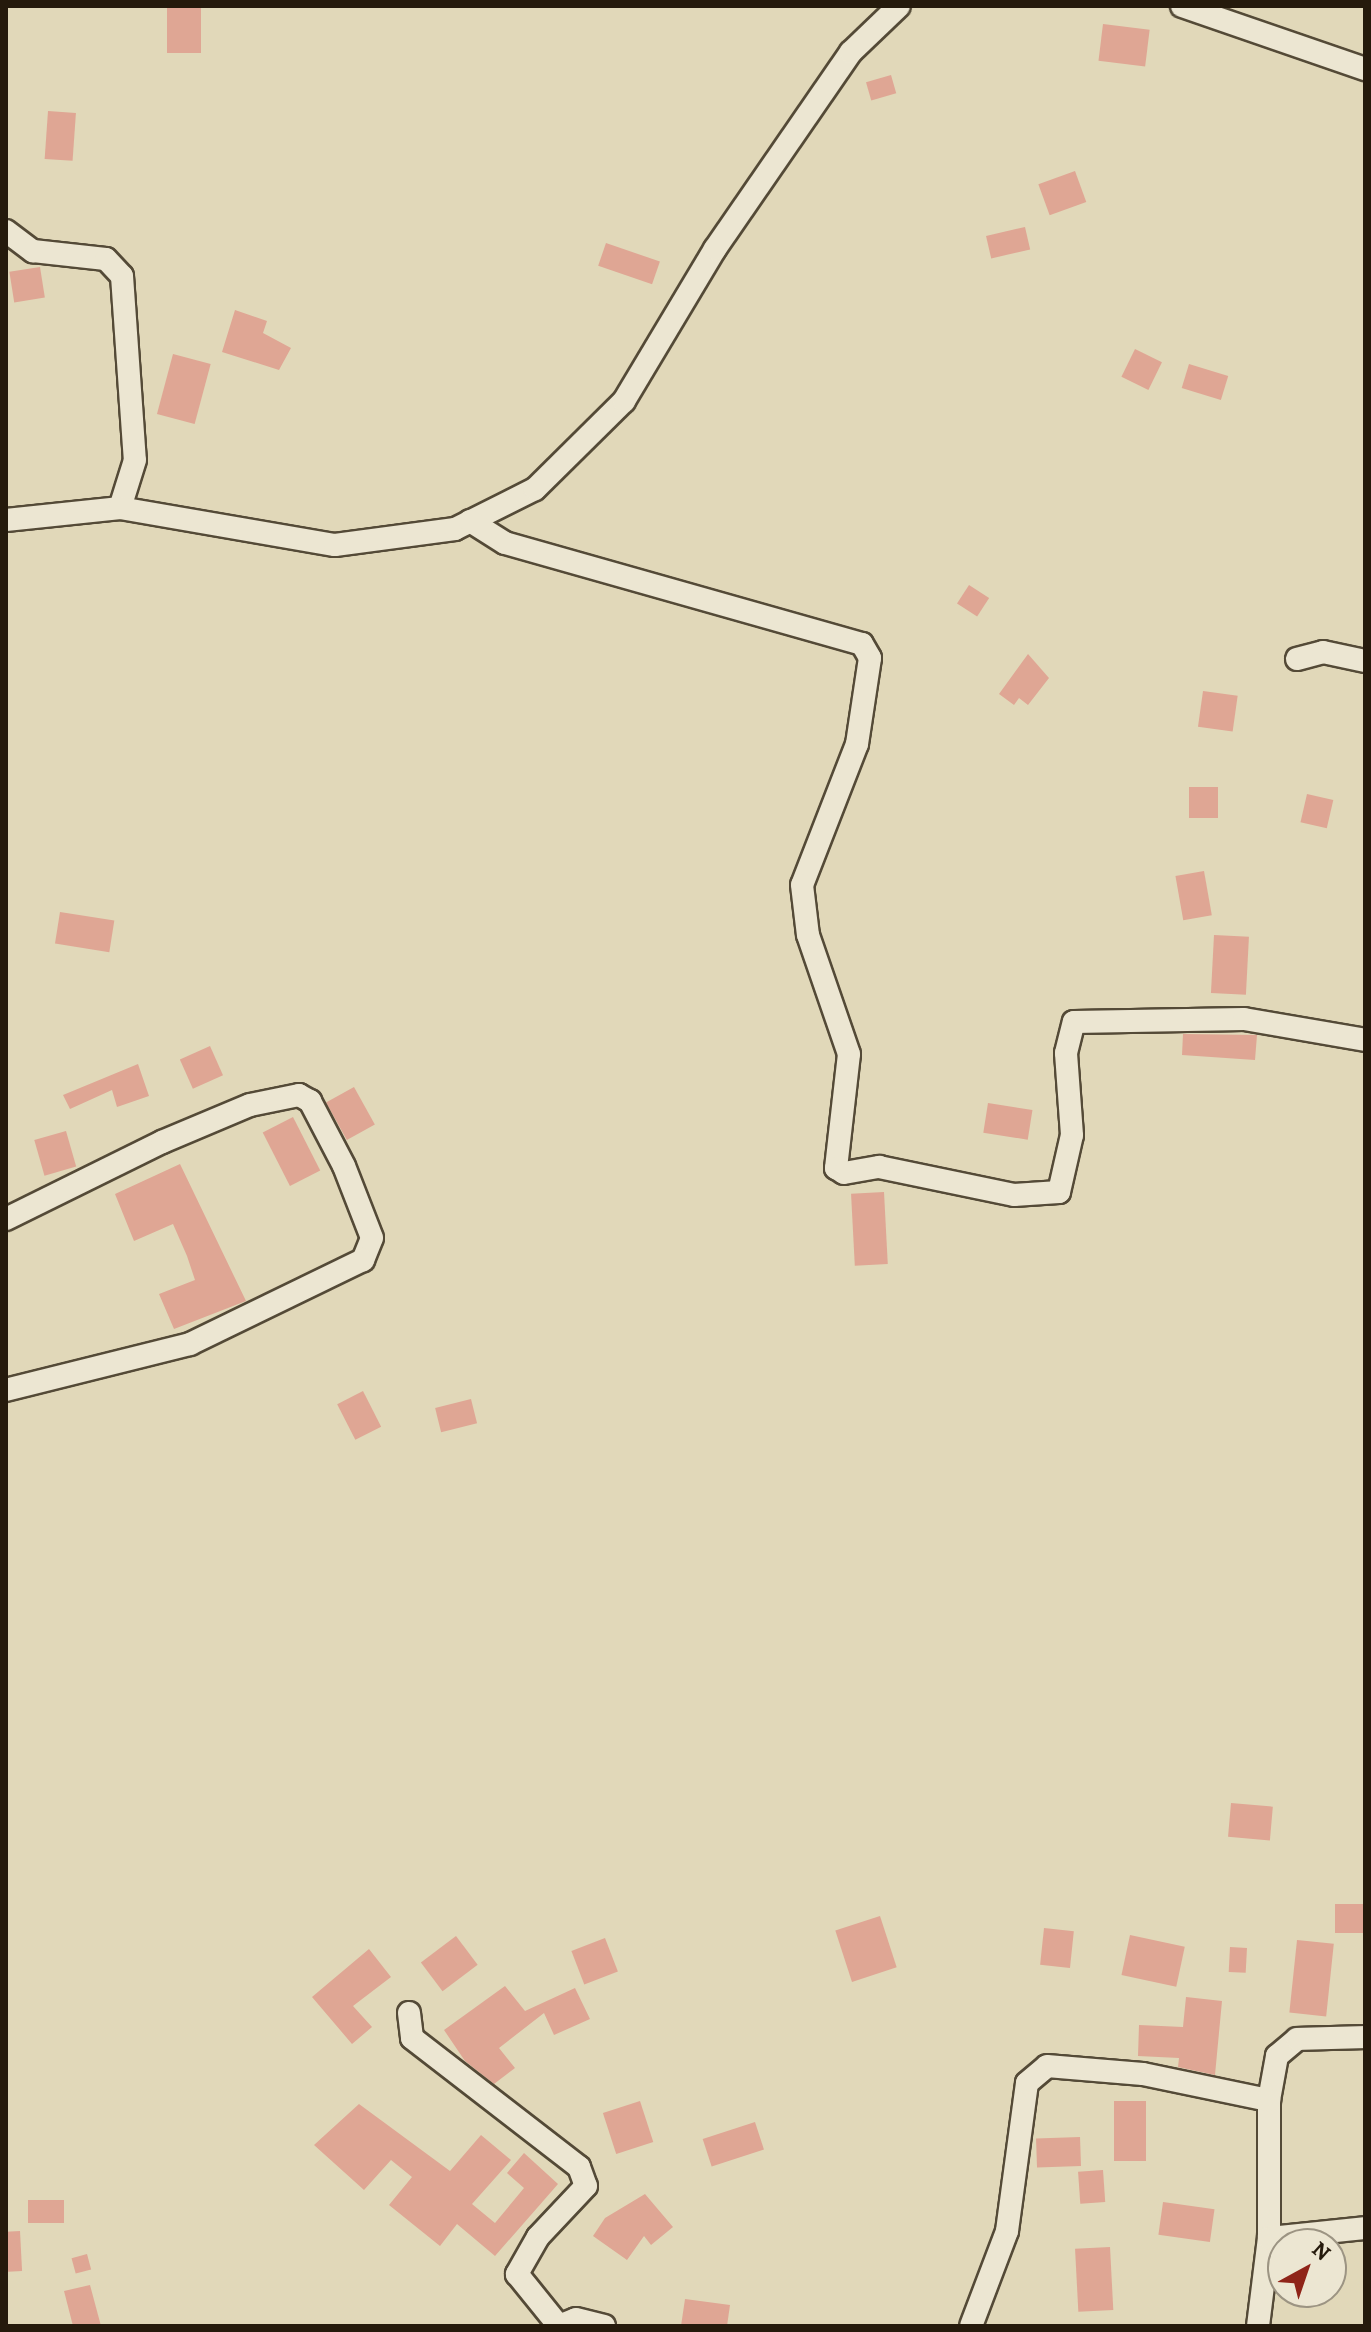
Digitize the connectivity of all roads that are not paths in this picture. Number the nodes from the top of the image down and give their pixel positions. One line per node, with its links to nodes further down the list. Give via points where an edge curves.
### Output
1 (899, 6): 7 (street, via 871,25 841,65 715,249 624,401 535,489)
2 (1182, 6): 3 (street)
3 (1365, 69)
4 (6, 231): 5 (street, via 33,251 106,259 122,276 135,460)
5 (120, 508): 6 (street); 7 (street, via 335,545 409,538)
6 (6, 520)
7 (470, 521): 10 (street, via 505,543 862,644 870,658 857,744 802,885 808,935 849,1054 836,1168 844,1173 879,1167 1014,1195 1059,1192 1072,1135 1066,1053 1074,1022 1244,1019)
8 (1297, 659): 9 (street, via 1323,652)
9 (1365, 661)
10 (1365, 1040)
11 (6, 1219): 12 (street, via 177,1135 250,1105 299,1095 310,1101 344,1166 372,1238 363,1260 190,1344)
12 (6, 1390)
13 (409, 2013): 18 (street, via 412,2038 579,2167 586,2186 538,2237 517,2274)
14 (1365, 2037): 15 (street, via 1310,2036 1286,2045)
15 (1269, 2100): 16 (street); 20 (street, via 1143,2074 1047,2066 1027,2083 1007,2231)
16 (1269, 2228)
17 (1267, 2254): 21 (street)
18 (559, 2326): 19 (street, via 576,2319)
19 (604, 2326)
20 (971, 2326)
21 (1258, 2326)

